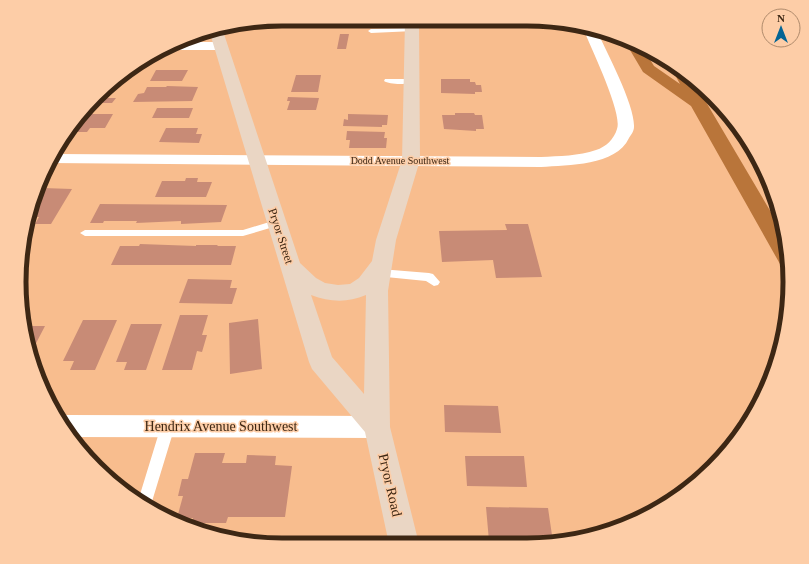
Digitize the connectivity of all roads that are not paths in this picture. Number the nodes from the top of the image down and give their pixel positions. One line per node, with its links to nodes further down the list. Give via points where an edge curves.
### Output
1 (412, 26): 2 (lane); 8 (main road)
2 (371, 31)
3 (592, 35): 13 (street, Dodd Avenue Southwest, via 622,105 626,128 618,144 602,154 573,160)
4 (218, 37): 5 (street); 12 (main road, Pryor Street)
5 (194, 42)
6 (637, 51): 10 (highway, via 648,69)
7 (388, 81): 8 (lane)
8 (412, 81): 13 (main road)
9 (686, 82): 10 (highway)
10 (698, 104): 16 (highway)
11 (57, 159): 12 (street, Dodd Avenue Southwest)
12 (256, 160): 13 (street, Dodd Avenue Southwest); 14 (main road, Pryor Street)
13 (411, 160): 18 (main road, via 386,240)
14 (276, 223): 15 (lane, via 243,233); 17 (main road, Pryor Street)
15 (85, 233)
16 (780, 246)
17 (290, 266): 18 (main road, via 308,284 325,292 357,290 367,284); 22 (main road, Pryor Street, via 321,362)
18 (381, 268): 19 (lane, via 429,277); 22 (main road, via 377,291)
19 (434, 282)
20 (70, 426): 21 (street, Hendrix Avenue Southwest)
21 (168, 426): 22 (street, Hendrix Avenue Southwest); 23 (lane)
22 (377, 427): 24 (main road, Pryor Road)
23 (146, 499)
24 (403, 538)

